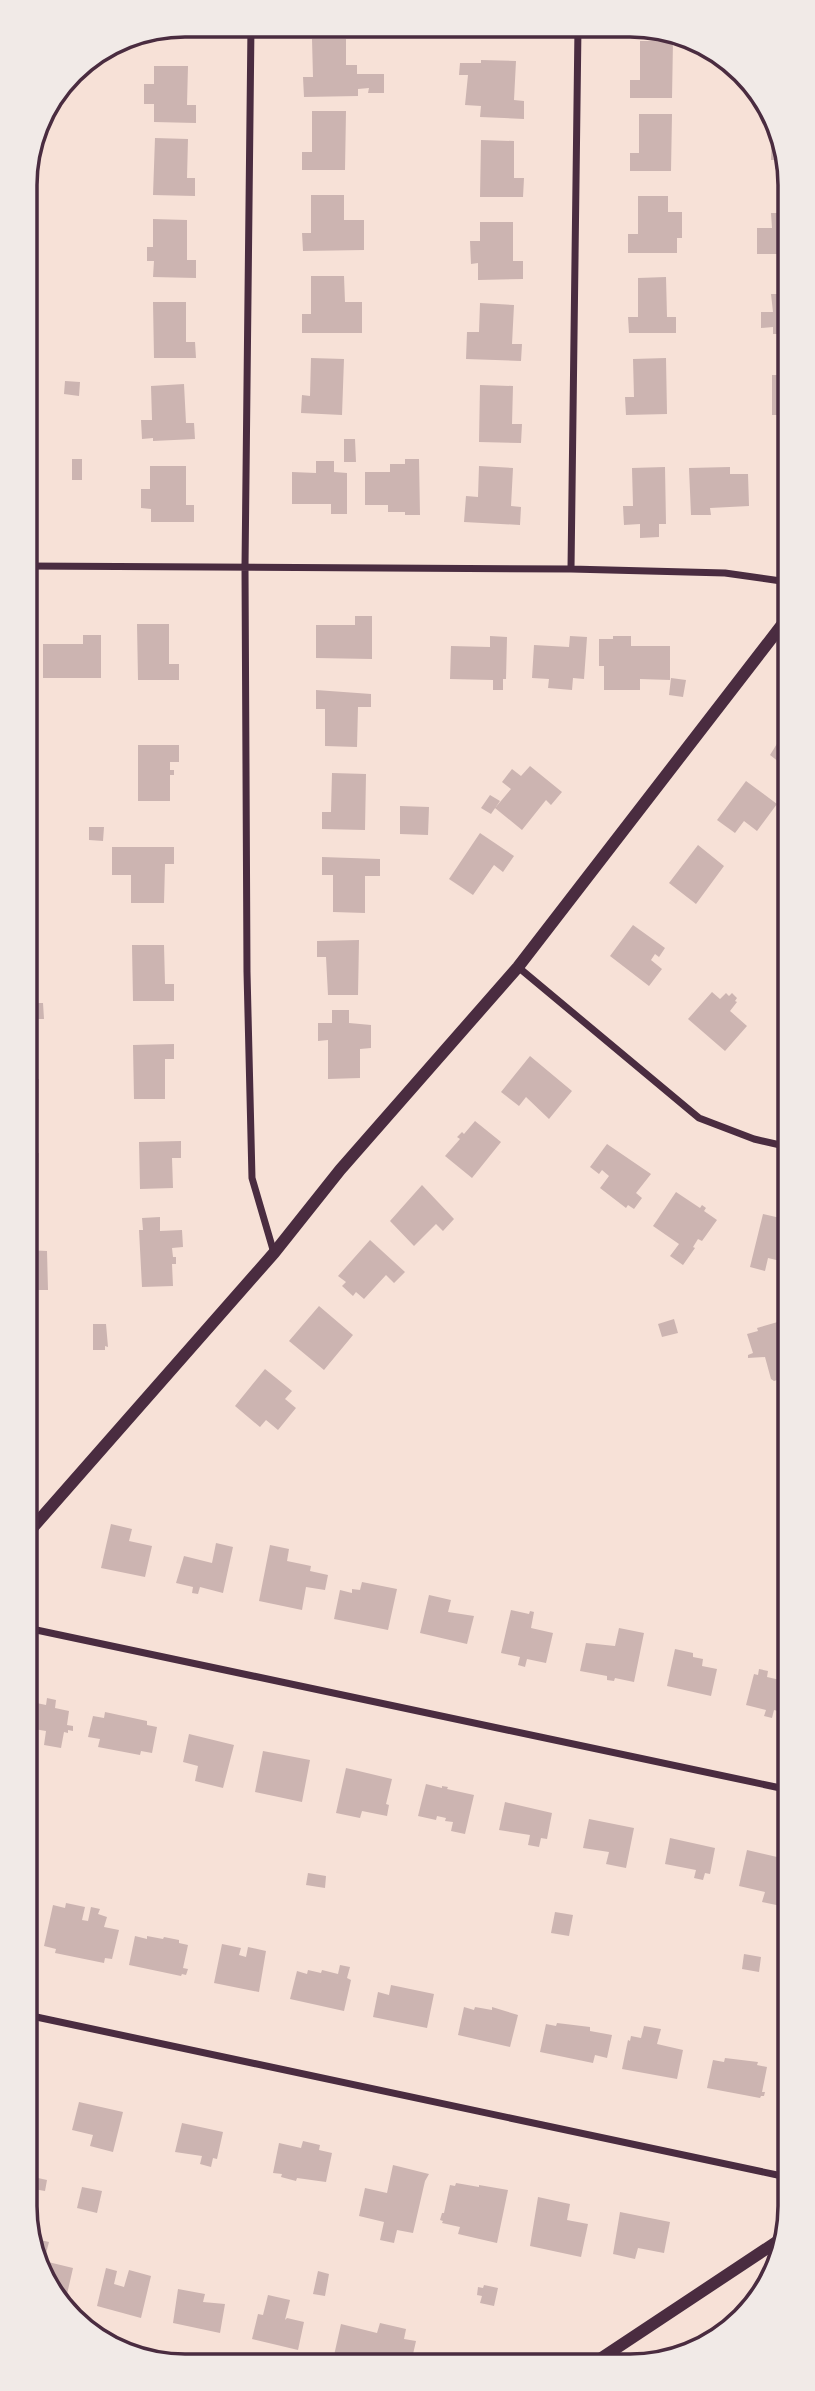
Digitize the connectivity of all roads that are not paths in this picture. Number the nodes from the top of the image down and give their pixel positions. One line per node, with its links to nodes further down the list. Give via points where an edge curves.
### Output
1 (251, 37): 4 (street)
2 (578, 37): 5 (street)
3 (37, 566): 4 (street)
4 (246, 567): 5 (street); 10 (street, via 252,1178)
5 (571, 569): 6 (street, via 725,573)
6 (778, 581)
7 (778, 630): 8 (street)
8 (519, 967): 9 (street, via 699,1118); 10 (street, via 340,1170)
9 (778, 1144)
10 (274, 1253): 11 (street)
11 (37, 1523)
12 (37, 1630): 13 (street)
13 (778, 1787)
14 (37, 2017): 15 (street)
15 (778, 2175)
16 (773, 2244): 17 (street)
17 (608, 2354)

